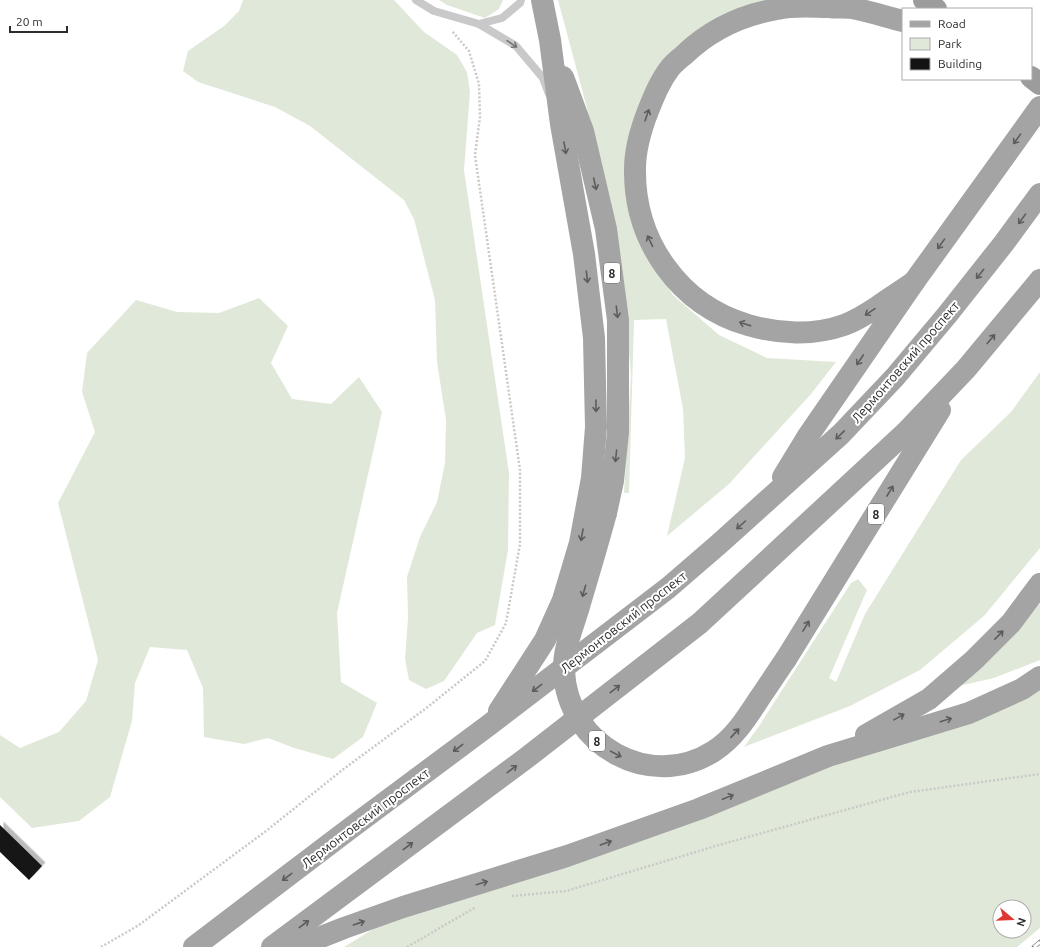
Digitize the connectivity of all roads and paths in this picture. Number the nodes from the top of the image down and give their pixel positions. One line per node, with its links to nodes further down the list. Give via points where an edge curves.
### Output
1 (416, 0): 6 (lane)
2 (521, 0): 8 (lane, via 502,18)
3 (542, 0): 9 (main road, 8)
4 (924, 0): 5 (highway)
5 (935, 8)
6 (434, 11): 8 (lane); 26 (path, via 469,51 479,84 480,117 475,155 520,470 520,544 506,623 485,661 429,706 139,925)
7 (902, 21): 16 (main road, one-way to 7, via 858,320 826,330 794,332 762,329 742,323 704,305 687,292 674,277 649,240 640,217 636,193 638,142 656,90 671,67 690,48 711,33 754,14 801,6 852,8)
8 (479, 24): 13 (lane, one-way to 13, via 516,46 543,78)
9 (550, 40): 13 (main road); 17 (main road, 8, one-way to 17, bridge, via 583,131 606,229 618,320 618,432 613,481 565,653 564,670 570,704 588,733 601,744 630,761 647,765 681,764 713,751 739,729 786,659)
10 (1032, 78): 11 (highway)
11 (1040, 84)
12 (1040, 107): 16 (main road, one-way to 16)
13 (560, 124): 21 (main road, one-way to 21, via 584,254 594,338 596,428 592,478 580,544 563,600 545,640)
14 (1040, 194): 18 (main road, Лермонтовский проспект, one-way to 18, via 947,315 895,377 841,434)
15 (1040, 280): 17 (main road, one-way to 15)
16 (914, 282): 18 (main road, one-way to 18, via 808,436)
17 (966, 368): 28 (main road, one-way to 17, via 525,759 700,623 906,432)
18 (770, 499): 21 (main road, Лермонтовский проспект, one-way to 21, via 668,588)
19 (1040, 584): 22 (main road, one-way to 19, via 929,699 974,660 1010,623)
20 (1040, 677): 22 (main road, one-way to 20, via 969,712 1022,689)
21 (489, 725): 27 (main road, Лермонтовский проспект, one-way to 27)
22 (828, 756): 29 (main road, one-way to 22, via 403,907 582,851 699,809)
23 (1040, 774): 24 (path, via 910,792 566,891)
24 (506, 897)
25 (478, 906): 30 (path)
26 (101, 947)
27 (194, 947)
28 (272, 947)
29 (296, 947)
30 (407, 947)

